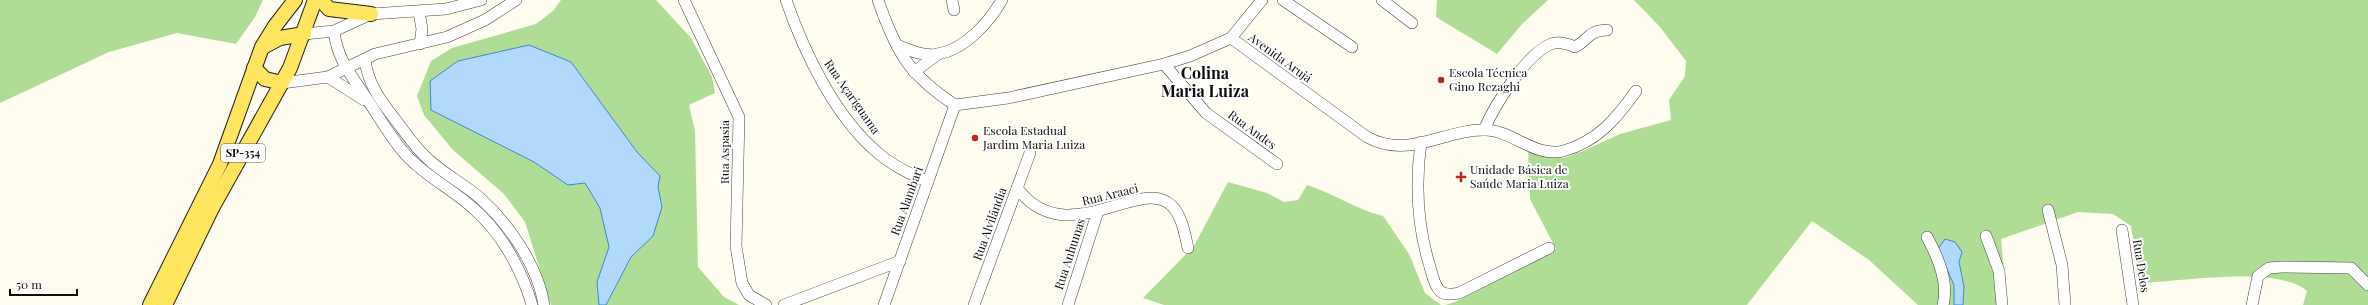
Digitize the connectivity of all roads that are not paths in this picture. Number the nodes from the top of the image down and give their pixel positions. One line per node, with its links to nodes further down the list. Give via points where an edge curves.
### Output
1 (295, 0): 23 (main road, SP-354)
2 (315, 0): 18 (main road, SP-354)
3 (321, 0): 14 (main road, via 329,9)
4 (481, 0): 13 (street, via 446,9)
5 (516, 0): 20 (street, via 463,31)
6 (684, 0): 54 (street, Rua Aspasia, via 739,117 736,246 742,282 749,295)
7 (786, 0): 39 (street, Rua Açariguama, via 814,68 855,129 879,154)
8 (878, 0): 21 (street)
9 (1002, 0): 24 (street, via 988,23 965,41)
10 (1262, 0): 19 (street)
11 (1283, 0): 22 (street)
12 (1382, 0): 15 (street)
13 (419, 12): 14 (street); 20 (street, via 422,24)
14 (371, 14): 17 (street)
15 (1412, 24)
16 (1607, 30): 35 (street, via 1594,31 1575,47 1564,43 1552,43 1541,50 1522,69 1491,112)
17 (334, 31): 18 (street); 28 (street, via 337,50)
18 (304, 34): 23 (main road, via 280,38); 31 (main road, SP-354)
19 (1231, 38): 26 (street, Avenida Arujá); 36 (street, Avenida Arujá, via 1367,137 1391,145)
20 (420, 44): 25 (street, via 390,50)
21 (897, 45): 24 (street, via 919,53); 29 (street)
22 (1352, 46)
23 (262, 47): 27 (main road, SP-354)
24 (938, 54): 29 (street)
25 (365, 59): 28 (street); 53 (street, via 369,78 388,110 430,161 479,197 505,224 534,273)
26 (1164, 64): 33 (street, Avenida Arujá, via 1008,98); 38 (street, Rua Andes, via 1206,113)
27 (254, 68): 31 (main road, via 265,79); 50 (main road, SP-354, via 235,129 220,164)
28 (346, 69): 30 (street); 34 (street)
29 (914, 72): 33 (street)
30 (328, 77): 31 (street); 34 (street)
31 (282, 83): 51 (main road, SP-354, via 212,208)
32 (1636, 91): 35 (street, via 1616,118 1595,137 1562,151 1540,149 1507,135)
33 (955, 105): 39 (street, Rua Alambari)
34 (373, 107): 52 (street, via 407,156 473,208 498,236 522,276)
35 (1484, 130): 36 (street, Avenida Arujá)
36 (1421, 142): 47 (street, via 1418,165 1418,212 1427,258 1439,290 1445,294 1459,293)
37 (1030, 153): 40 (street, Rua Alvilândia)
38 (1277, 164)
39 (928, 182): 48 (street, Rua Alambari)
40 (1017, 188): 42 (street, Rua Araaci, via 1026,200 1051,213 1079,216); 57 (street, Rua Alvilândia)
41 (2048, 210): 61 (street, via 2062,265)
42 (1098, 211): 46 (street, Rua Araaci, via 1149,199 1169,203 1180,221); 58 (street, Rua Anhumas)
43 (2122, 230): 62 (street, Rua Delos)
44 (1986, 236): 60 (street, via 1999,271)
45 (1927, 237): 59 (street, via 1941,268 1945,290)
46 (1188, 248)
47 (1549, 248)
48 (900, 261): 55 (street); 56 (street, Rua Alambari)
49 (2368, 285): 63 (street, via 2351,268 2269,268 2258,276)
50 (150, 305)
51 (165, 305)
52 (532, 305)
53 (544, 305)
54 (766, 305)
55 (784, 305)
56 (884, 305)
57 (974, 305)
58 (1068, 305)
59 (1943, 305)
60 (2002, 305)
61 (2065, 305)
62 (2133, 305)
63 (2252, 305)

